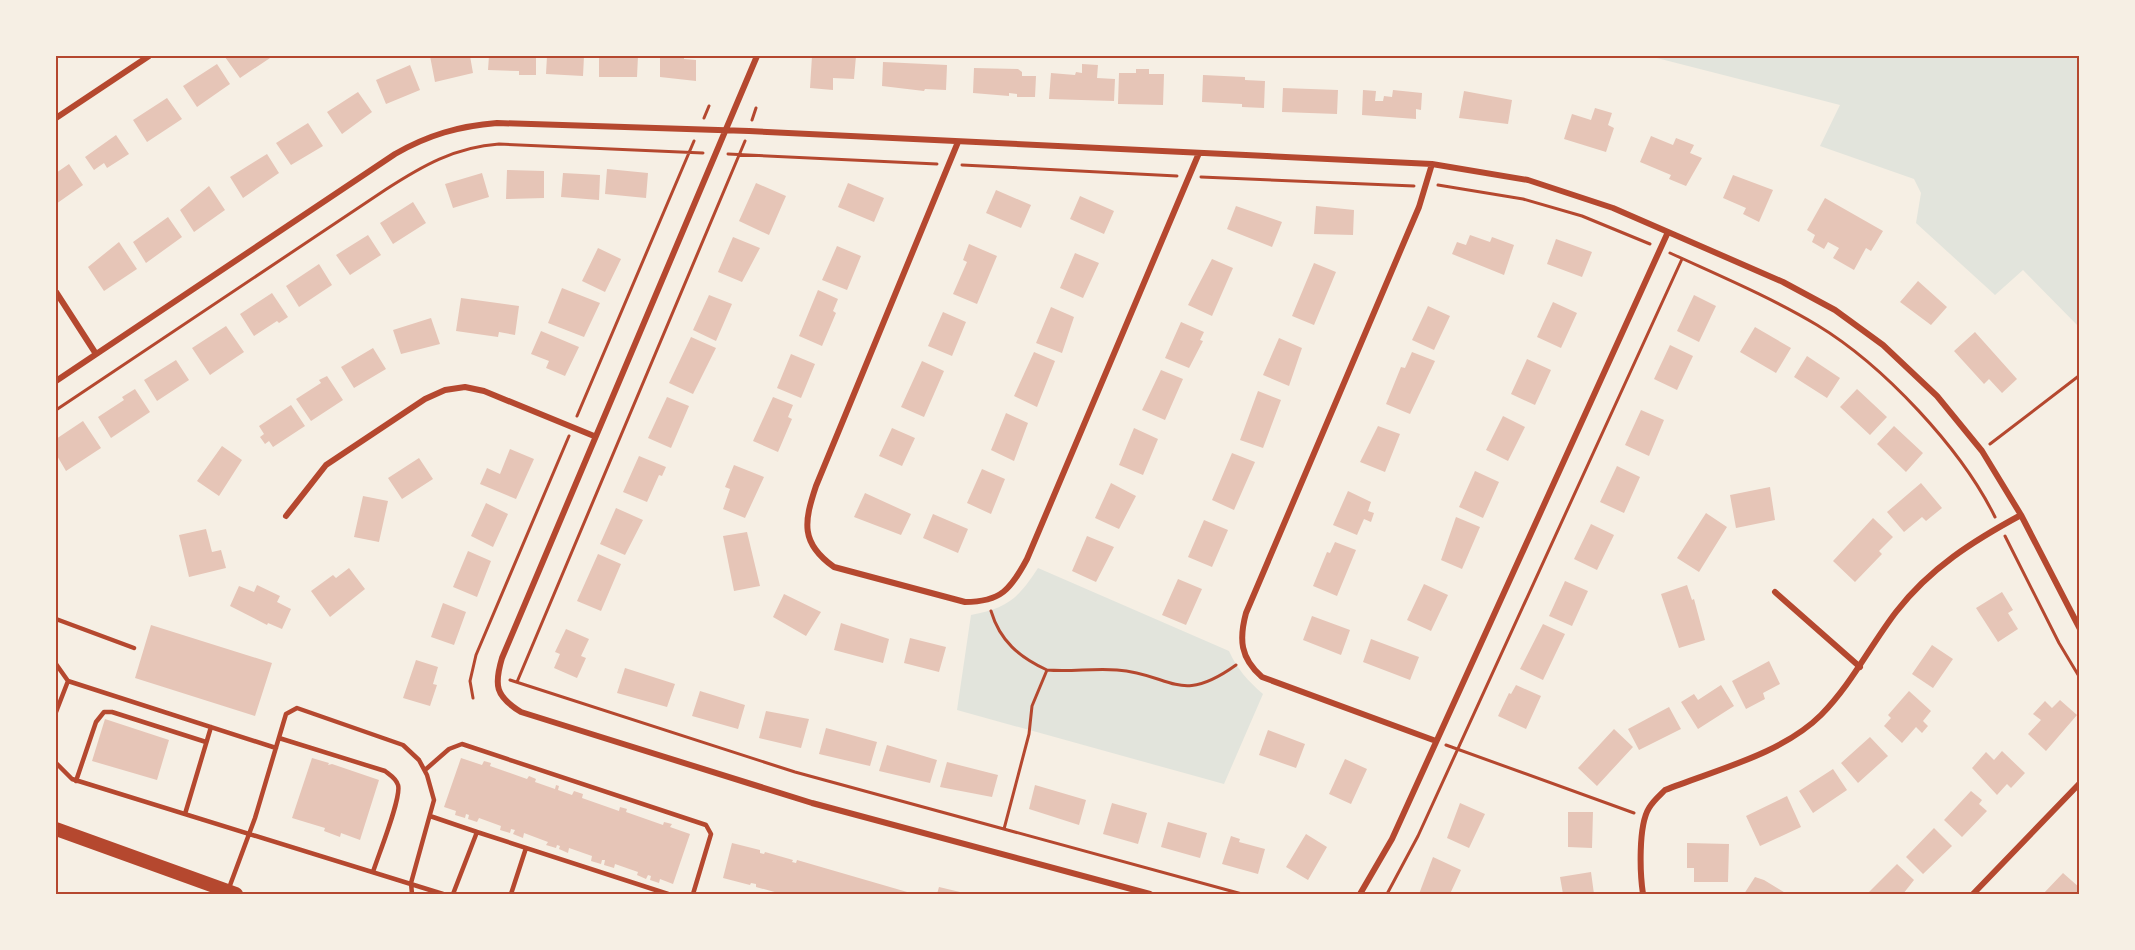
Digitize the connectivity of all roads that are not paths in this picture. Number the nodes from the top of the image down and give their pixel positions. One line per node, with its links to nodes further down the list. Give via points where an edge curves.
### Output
1 (149, 56): 3 (street)
2 (757, 56): 4 (street)
3 (56, 118)
4 (725, 130): 5 (street); 10 (street, via 497,123 444,131 396,154); 12 (street)
5 (958, 142): 6 (street); 6 (street, via 806,514 807,536 818,555 834,567 965,602 999,596 1014,583 1027,559)
6 (1199, 153): 7 (street)
7 (1432, 164): 8 (street, via 1528,180 1613,208); 25 (street, via 1419,207 1246,613 1241,634 1246,658 1257,672 1277,684)
8 (1668, 232): 13 (street, via 1783,282 1835,310 1883,345 1937,396 1982,451); 25 (street)
9 (56, 292): 10 (street)
10 (96, 354): 11 (street)
11 (56, 381)
12 (594, 436): 14 (street, via 484,391 465,387 445,390 425,399 326,465); 47 (street, via 496,676 498,692 507,703 521,712 812,803)
13 (2021, 515): 17 (street); 20 (street, via 1972,541 1934,570 1896,612)
14 (286, 516)
15 (1775, 592): 20 (street)
16 (56, 619): 18 (lane)
17 (2079, 629)
18 (134, 648)
19 (56, 664): 21 (lane)
20 (1860, 667): 49 (street, via 1821,715 1802,731 1781,744 1665,790 1653,802 1645,817)
21 (68, 681): 22 (lane); 23 (lane)
22 (56, 712)
23 (211, 727): 26 (lane); 27 (lane)
24 (279, 738): 27 (lane); 29 (lane, via 286,714 297,708 403,745); 38 (lane, via 393,776 398,784 398,798)
25 (1436, 741): 48 (street, via 1392,840)
26 (206, 742): 30 (lane, via 104,712 96,722); 32 (lane)
27 (276, 748): 36 (lane)
28 (56, 763): 30 (lane)
29 (425, 770): 33 (lane, via 434,800); 46 (lane, via 453,746 467,745 706,825 711,834)
30 (76, 781): 32 (lane)
31 (2079, 783): 50 (street)
32 (184, 814): 36 (lane)
33 (430, 816): 35 (lane); 39 (lane)
34 (56, 829): 40 (main road)
35 (477, 832): 37 (lane); 43 (lane)
36 (249, 834): 38 (lane); 40 (lane)
37 (526, 848): 44 (lane); 45 (lane)
38 (373, 872): 39 (lane)
39 (411, 883): 41 (lane); 42 (lane)
40 (231, 893)
41 (412, 894)
42 (442, 894)
43 (453, 894)
44 (511, 894)
45 (668, 894)
46 (693, 894)
47 (1150, 894)
48 (1360, 894)
49 (1643, 894)
50 (1973, 894)

